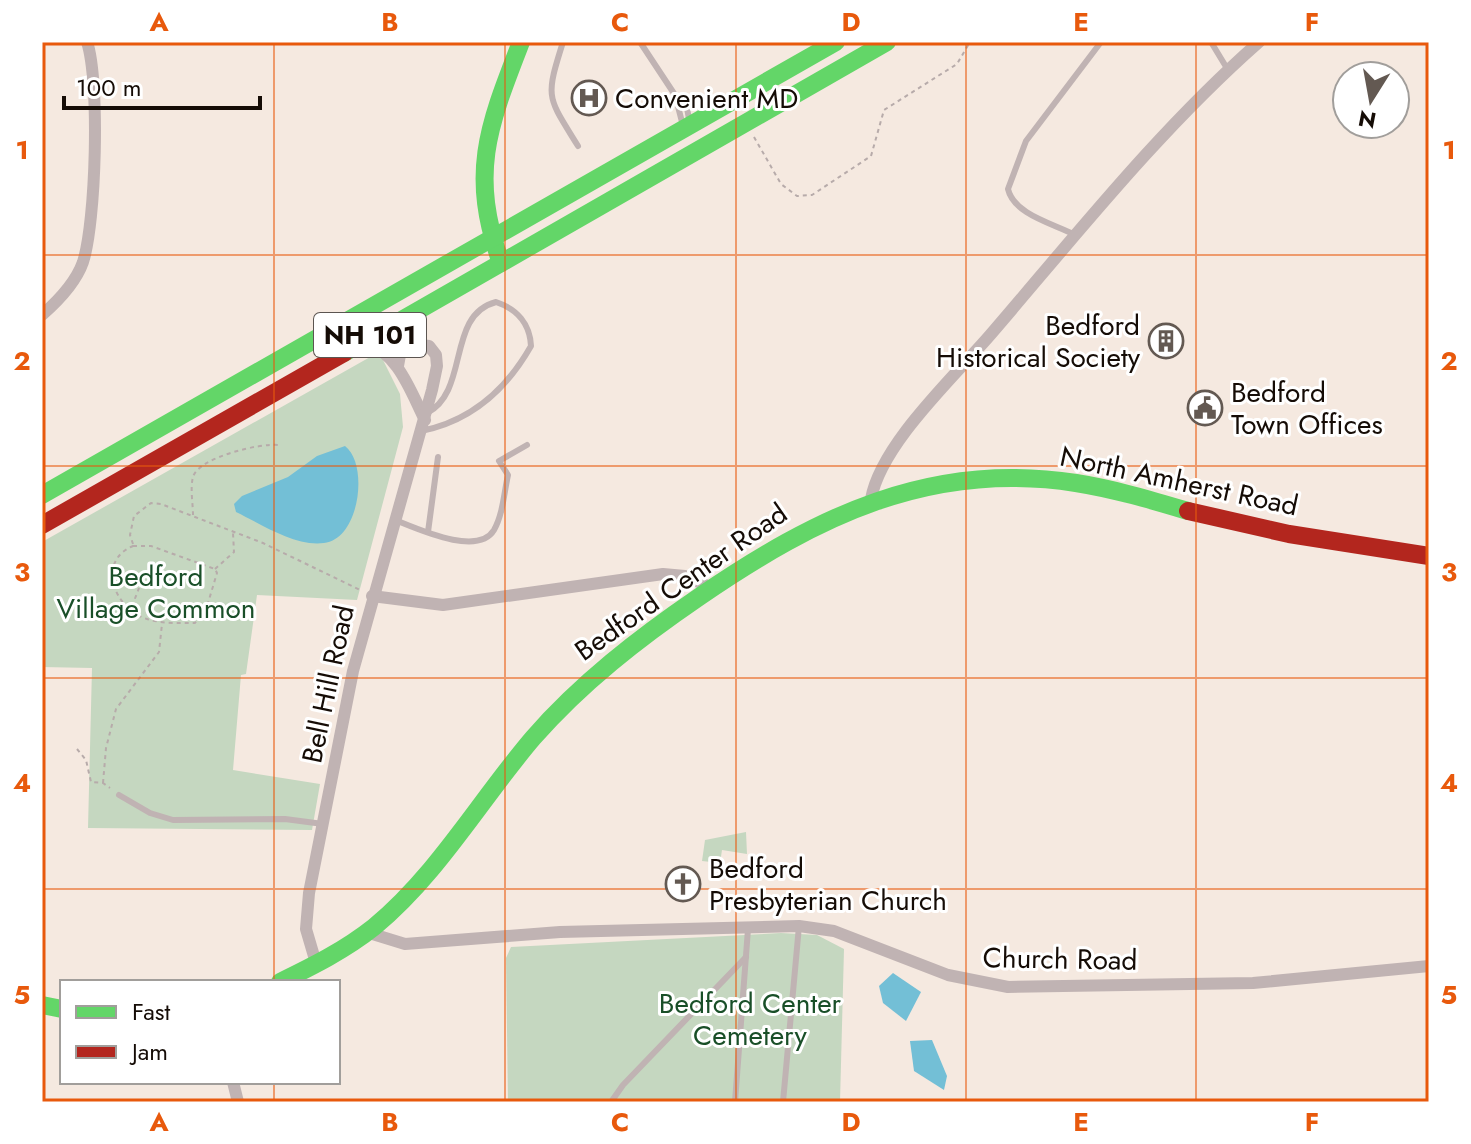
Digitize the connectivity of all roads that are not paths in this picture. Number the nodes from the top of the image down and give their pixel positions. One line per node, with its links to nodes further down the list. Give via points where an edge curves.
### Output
1 (87, 42): 18 (street, via 94,85 90,236 74,279)
2 (521, 42): 16 (main road, via 482,168 482,208)
3 (563, 42): 13 (lane, via 549,100)
4 (640, 42): 11 (lane)
5 (836, 42): 12 (main road, NH 101)
6 (887, 42): 14 (main road, NH 101)
7 (1101, 42): 15 (lane, via 1026,141 1008,189 1016,204)
8 (1211, 42): 10 (lane)
9 (1259, 42): 10 (street)
10 (1228, 70): 15 (street)
11 (675, 95): 12 (lane, via 679,118); 12 (lane, via 687,108)
12 (688, 126): 14 (lane); 16 (main road, NH 101)
13 (578, 146)
14 (700, 149): 17 (main road, NH 101)
15 (1075, 235): 25 (street, via 886,457)
16 (490, 238): 17 (main road); 24 (main road, NH 101)
17 (501, 263): 19 (main road, NH 101)
18 (42, 315)
19 (361, 340): 20 (street); 27 (main road, NH 101)
20 (398, 366): 21 (street); 21 (street, Bell Hill Road, via 400,355 413,344 429,346 436,355)
21 (424, 421): 21 (lane, via 438,427 488,402 510,379 531,346 517,311 496,302 479,310 463,341 448,396); 26 (street, Bell Hill Road)
22 (527, 445): 28 (lane, via 499,461 508,475 492,534 465,543)
23 (438, 457): 28 (lane)
24 (42, 495)
25 (871, 499): 29 (main road, North Amherst Road, via 981,480 1052,480 1245,526); 30 (main road, Bedford Center Road, via 791,535)
26 (395, 520): 28 (lane); 31 (street, Bell Hill Road)
27 (42, 525)
28 (428, 532)
29 (1429, 556)
30 (712, 588): 31 (street, via 685,576 663,574 443,605); 36 (main road, Bedford Center Road, via 587,681 534,737 398,904)
31 (372, 596): 33 (street, Bell Hill Road)
32 (119, 795): 33 (lane, via 173,820)
33 (323, 824): 38 (street, Bell Hill Road, via 306,920)
34 (749, 925): 35 (street, Church Road); 36 (street, Church Road, via 405,944); 37 (lane)
35 (799, 926): 39 (street, Church Road, via 834,931 948,975 1008,987 1253,983); 43 (lane)
36 (366, 932): 38 (main road, Bedford Center Road)
37 (746, 957): 41 (lane); 42 (lane)
38 (316, 963): 40 (main road, Bedford Center Road)
39 (1429, 966)
40 (284, 980)
41 (611, 1102)
42 (735, 1102)
43 (783, 1102)

